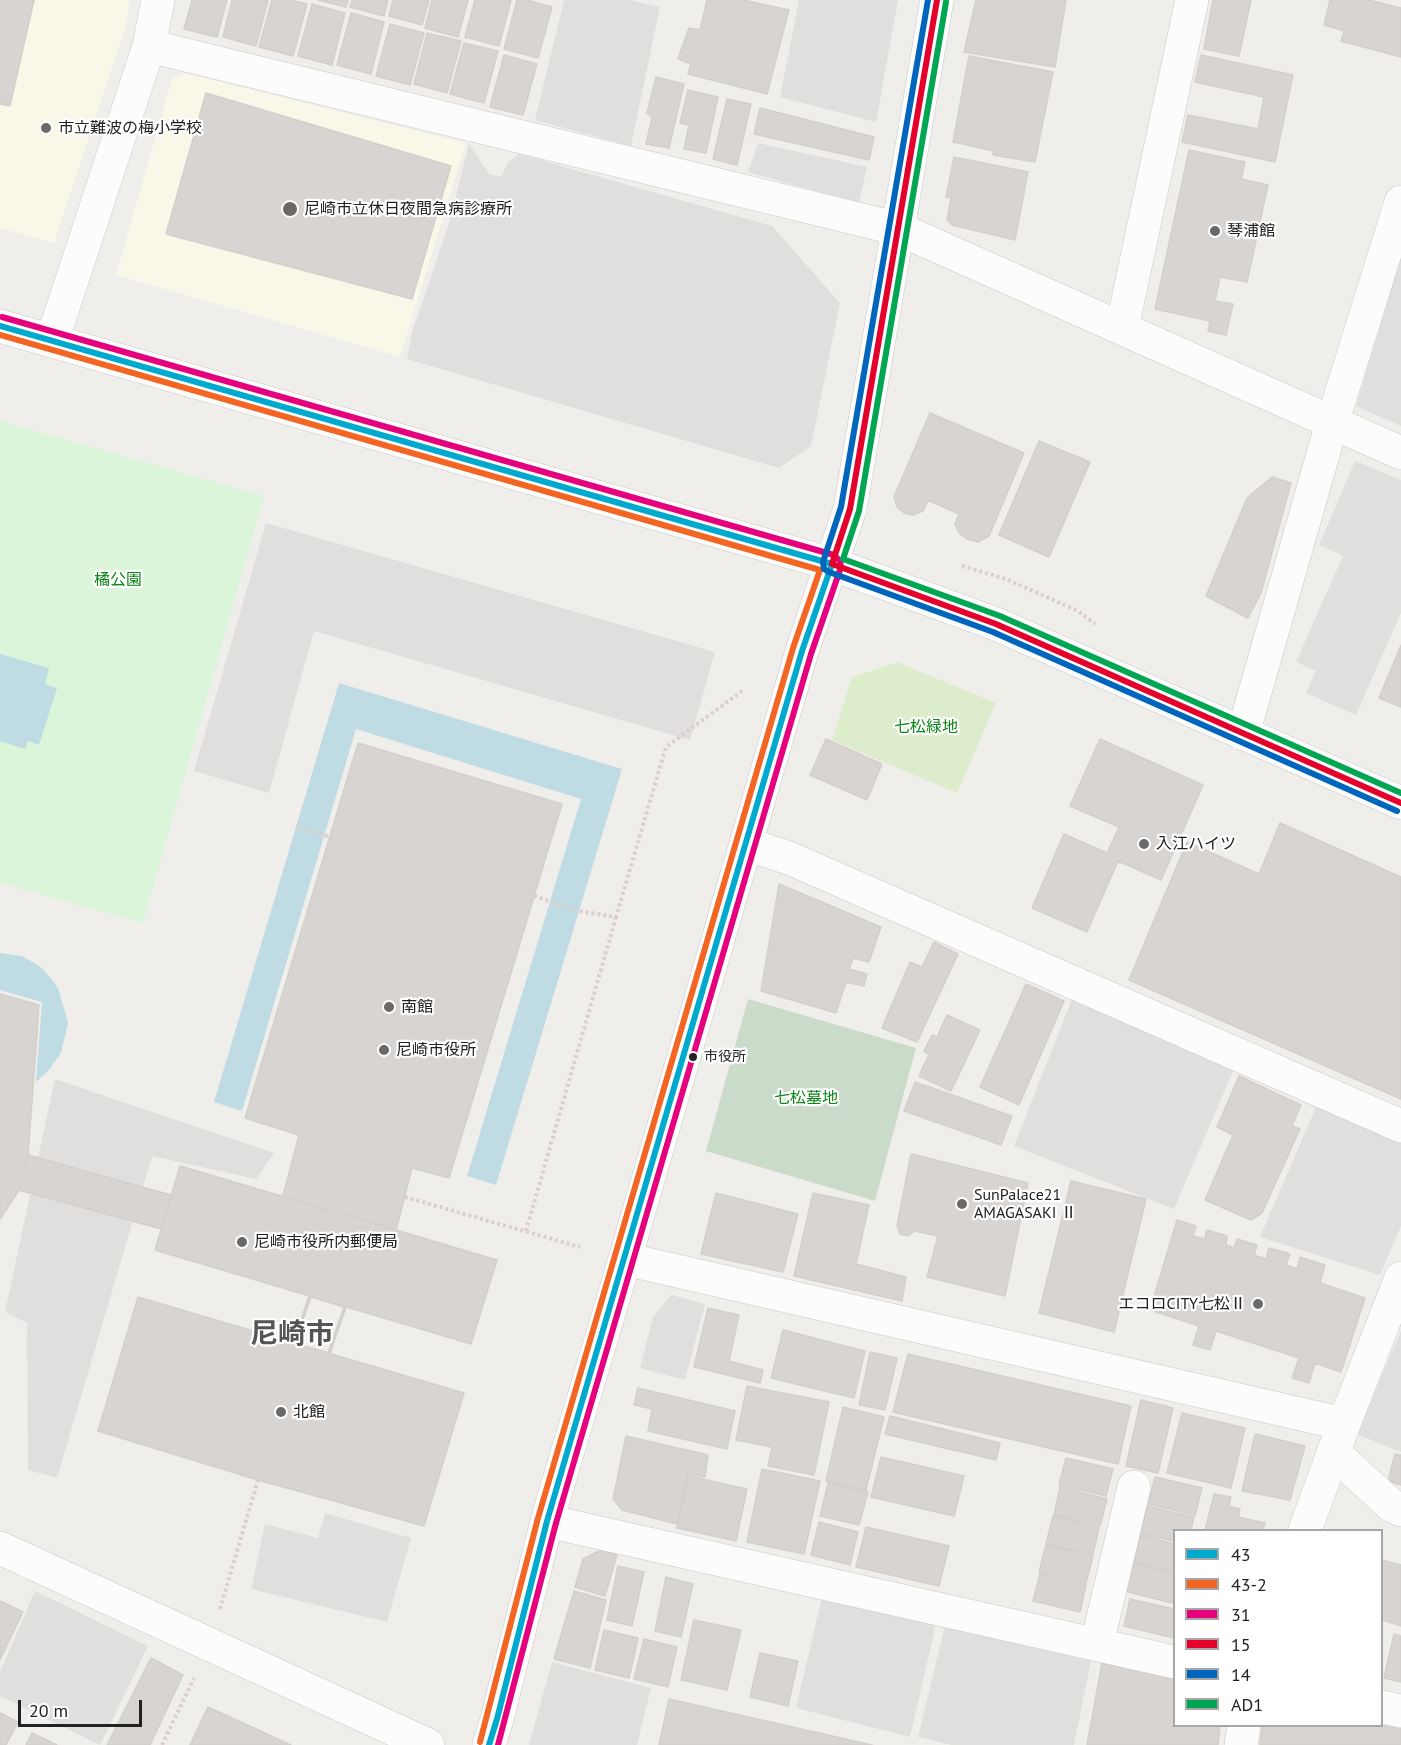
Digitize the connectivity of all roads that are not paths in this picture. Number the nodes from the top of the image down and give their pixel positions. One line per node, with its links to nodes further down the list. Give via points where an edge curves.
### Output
1 (158, 0): 4 (street)
2 (937, 0): 6 (street)
3 (1192, 0): 8 (street)
4 (150, 46): 6 (street); 9 (street)
5 (1401, 202): 10 (street)
6 (899, 229): 8 (street); 12 (street, via 850,509)
7 (0, 326): 9 (street)
8 (1122, 328): 10 (street)
9 (52, 341): 12 (street)
10 (1332, 423): 11 (street); 13 (street)
11 (1401, 453)
12 (832, 564): 13 (street, via 996,624); 15 (street, via 802,651)
13 (1243, 734): 14 (street)
14 (1401, 803)
15 (746, 844): 16 (street, via 789,858); 17 (street)
16 (1401, 1126)
17 (625, 1258): 19 (street); 22 (street)
18 (1401, 1278): 19 (street)
19 (1338, 1438): 21 (street, via 1392,1506); 23 (street)
20 (1134, 1487): 25 (street)
21 (1401, 1510)
22 (547, 1521): 25 (street); 31 (street)
23 (1305, 1529)
24 (0, 1548): 30 (street)
25 (1097, 1644): 26 (street)
26 (1173, 1662)
27 (1383, 1707): 28 (street)
28 (1401, 1711)
29 (1244, 1727): 32 (street)
30 (428, 1745)
31 (489, 1745)
32 (1241, 1745)

